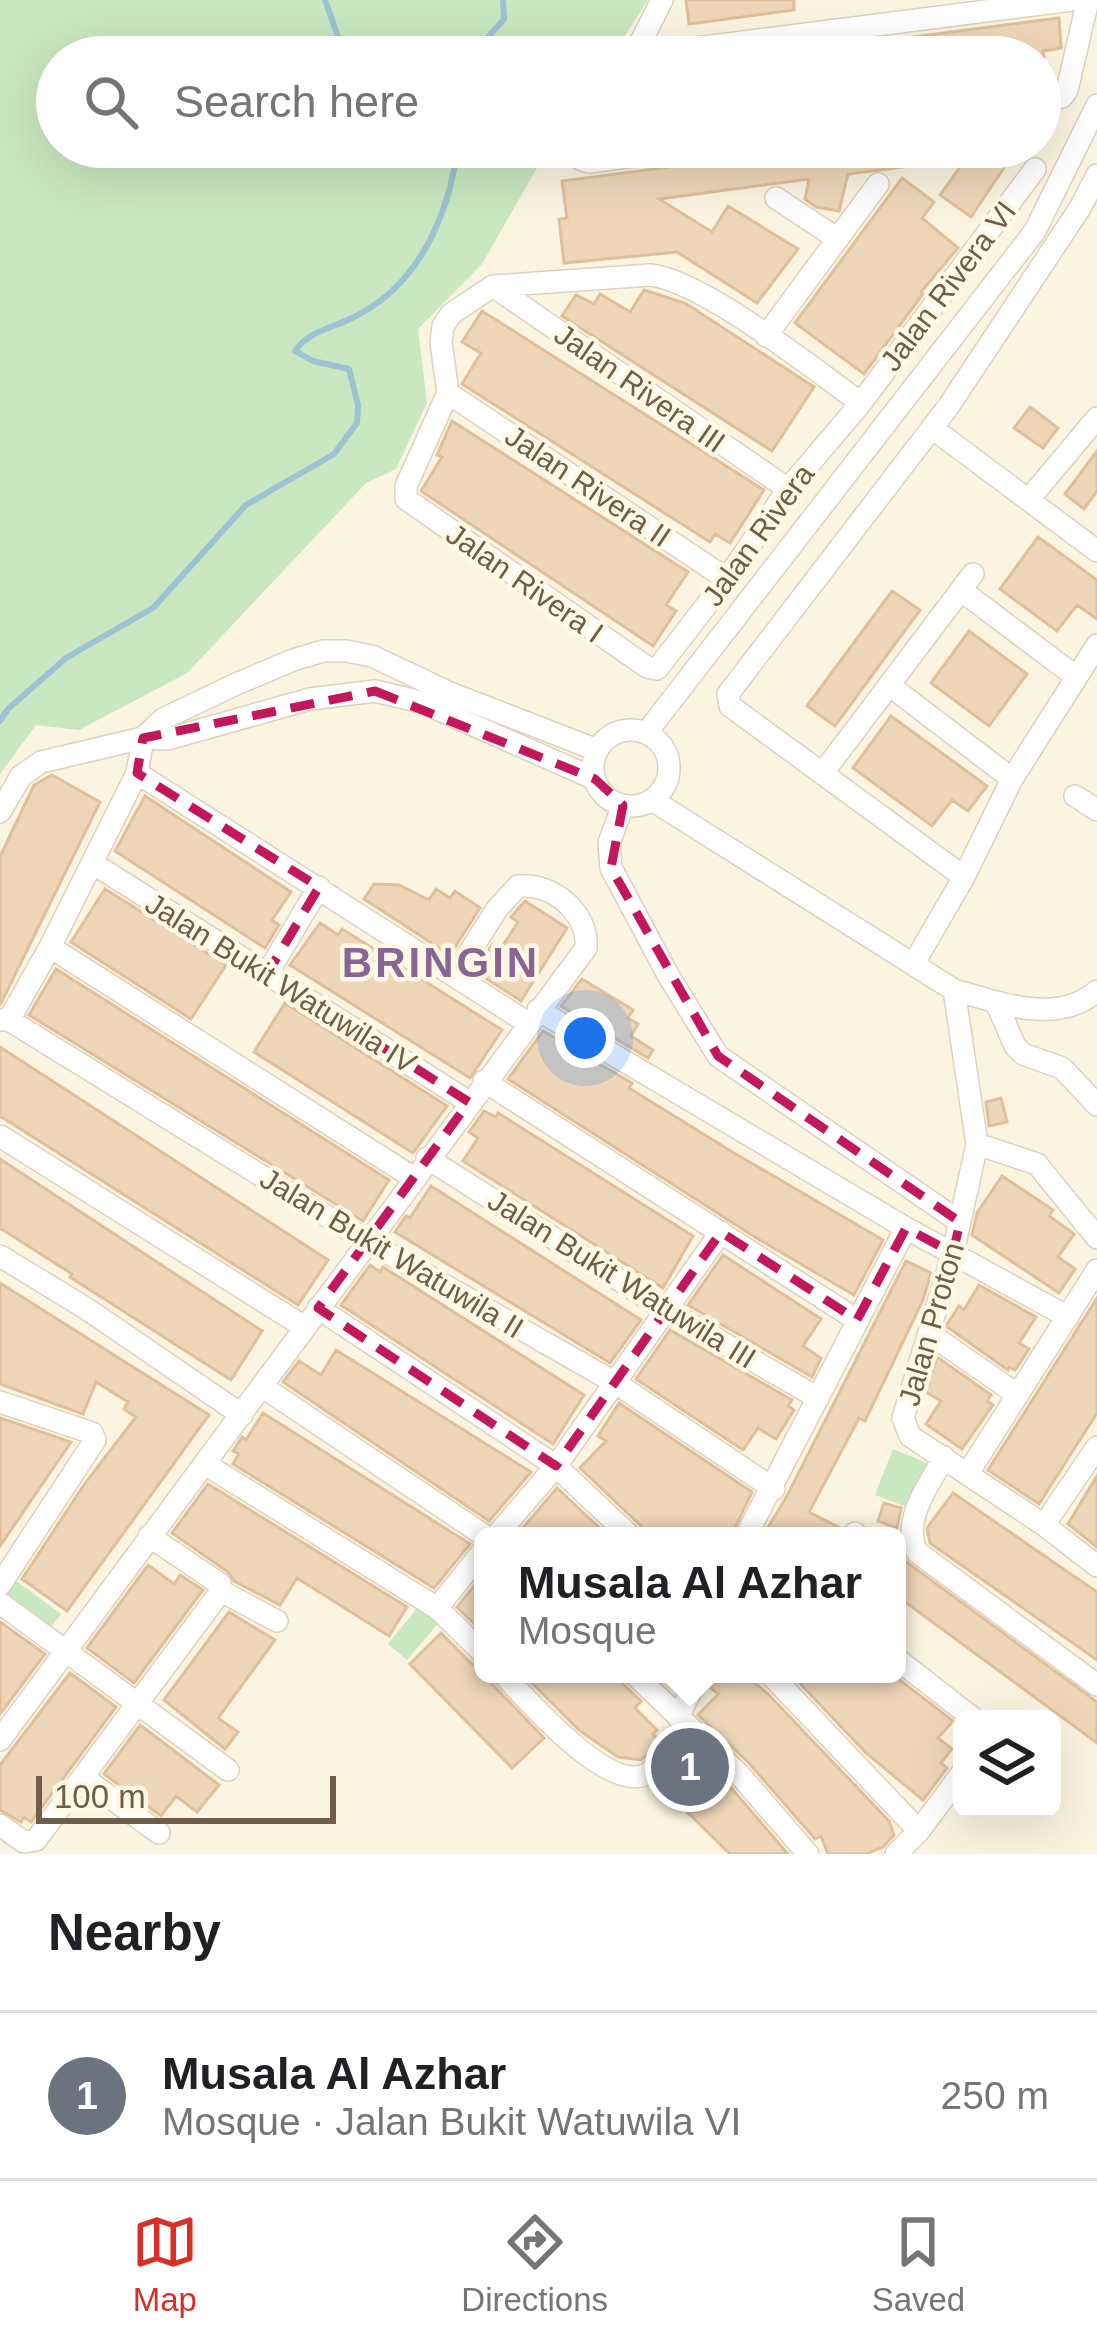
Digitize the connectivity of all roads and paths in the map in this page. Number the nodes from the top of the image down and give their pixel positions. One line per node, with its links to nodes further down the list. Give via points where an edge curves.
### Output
1 (662, 0): 4 (street)
2 (1072, 0): 5 (street)
3 (1088, 0): 6 (street)
4 (644, 36)
5 (795, 36)
6 (1061, 90)
7 (1097, 105): 20 (street, via 1035,231)
8 (1035, 169): 16 (street, Jalan Rivera VI)
9 (1097, 175): 18 (street)
10 (878, 184): 12 (street)
11 (776, 198): 12 (street)
12 (838, 239): 14 (street)
13 (493, 286): 14 (street, via 657,275); 15 (street, via 443,326); 21 (street, Jalan Rivera III)
14 (766, 336): 16 (street)
15 (448, 393): 24 (street, Jalan Rivera II); 27 (street, Jalan Rivera I, via 406,499)
16 (861, 403): 19 (street, Jalan Rivera)
17 (1097, 418): 22 (street)
18 (932, 428): 22 (street); 35 (street, via 728,694 730,706)
19 (827, 442): 20 (street); 21 (street, Jalan Rivera)
20 (857, 462): 31 (street)
21 (788, 489): 24 (street, Jalan Rivera)
22 (1029, 499): 23 (street)
23 (1097, 551)
24 (728, 579): 27 (street, Jalan Rivera)
25 (1097, 645): 28 (street)
26 (372, 656): 30 (street); 32 (street, via 323,651 293,660 163,719); 33 (street)
27 (657, 669)
28 (1075, 676): 29 (street, via 967,582); 37 (street)
29 (889, 686): 35 (street); 37 (street)
30 (375, 691): 32 (street, via 310,698 168,739); 36 (street, via 421,702)
31 (647, 732): 33 (street, via 624,730); 39 (street, via 669,760 668,779)
32 (142, 738): 34 (street); 42 (street, via 41,762 21,776)
33 (596, 750): 36 (street)
34 (137, 773): 43 (street); 45 (street)
35 (822, 774): 44 (street)
36 (595, 779): 40 (street)
37 (1012, 779): 44 (street)
38 (1075, 796): 41 (street)
39 (652, 800): 40 (street); 47 (street, via 700,842)
40 (623, 805): 62 (street, via 609,843 611,868 718,1056)
41 (1097, 810)
42 (0, 812)
43 (94, 864): 46 (street); 48 (street, Jalan Bukit Watuwila IV)
44 (964, 877): 47 (street)
45 (319, 886): 48 (street); 49 (street)
46 (50, 947): 54 (street); 61 (street)
47 (914, 963): 50 (street)
48 (267, 974): 56 (street, Jalan Bukit Watuwila IV)
49 (455, 976): 53 (street); 53 (street, via 514,888 558,897 581,918 586,948)
50 (954, 990): 52 (street); 59 (street, Jalan Proton)
51 (1097, 991): 52 (street, via 1074,1006 1031,1011)
52 (996, 1002): 57 (street, via 1023,1054 1062,1068)
53 (533, 1017): 55 (street); 63 (street)
54 (4, 1020): 66 (street, Jalan Bukit Watuwila II)
55 (484, 1082): 56 (street); 64 (street)
56 (469, 1102): 60 (street)
57 (1097, 1106)
58 (0, 1136): 71 (street)
59 (976, 1144): 62 (street, Jalan Proton); 65 (street, via 1036,1164)
60 (427, 1158): 61 (street); 70 (street, Jalan Bukit Watuwila III)
61 (414, 1178): 66 (street)
62 (960, 1222): 67 (street, Jalan Proton)
63 (906, 1228): 67 (street); 73 (street)
64 (721, 1232): 70 (street); 73 (street)
65 (1097, 1238)
66 (367, 1241): 71 (street); 75 (street, Jalan Bukit Watuwila II)
67 (953, 1253): 72 (street); 74 (street, Jalan Proton)
68 (0, 1256): 80 (street)
69 (1097, 1270): 72 (street)
70 (668, 1311): 75 (street); 78 (street, Jalan Bukit Watuwila III)
71 (311, 1317): 76 (street); 84 (street)
72 (1067, 1317): 77 (street)
73 (857, 1319): 78 (street)
74 (930, 1334): 77 (street); 82 (street, Jalan Proton, via 904,1428)
75 (614, 1382): 84 (street); 86 (street, Jalan Bukit Watuwila II)
76 (263, 1387): 80 (street); 91 (street)
77 (1018, 1395): 85 (street)
78 (818, 1398): 86 (street)
79 (2, 1407): 95 (street, via 95,1440)
80 (242, 1415): 83 (street)
81 (1097, 1447): 87 (street)
82 (944, 1457): 85 (street, Jalan Proton); 107 (street, via 910,1525 917,1552)
83 (205, 1464): 92 (street); 98 (street)
84 (556, 1466): 88 (street); 89 (street)
85 (968, 1473): 87 (street, Jalan Proton)
86 (774, 1489): 90 (street)
87 (1044, 1525): 94 (street, Jalan Proton)
88 (504, 1527)
89 (620, 1527)
90 (751, 1527)
91 (474, 1529)
92 (149, 1536): 96 (street); 101 (street)
93 (474, 1562): 98 (street)
94 (1097, 1566)
95 (0, 1585)
96 (221, 1591): 99 (street); 108 (street)
97 (0, 1603): 101 (street)
98 (437, 1608): 100 (street)
99 (277, 1621)
100 (474, 1644)
101 (65, 1648): 108 (street); 112 (street)
102 (906, 1666): 109 (street)
103 (511, 1683): 111 (street, via 560,1733 626,1777 647,1774)
104 (643, 1683): 110 (street)
105 (695, 1683): 110 (street)
106 (781, 1683): 117 (street)
107 (1097, 1685)
108 (140, 1705): 113 (street); 114 (street)
109 (962, 1710)
110 (678, 1717): 111 (street)
111 (697, 1735): 119 (street)
112 (0, 1740)
113 (228, 1770)
114 (84, 1778): 116 (street, via 36,1840 24,1842); 118 (street)
115 (953, 1785): 117 (street)
116 (0, 1826)
117 (919, 1831): 120 (street)
118 (159, 1832)
119 (808, 1854)
120 (896, 1854)

